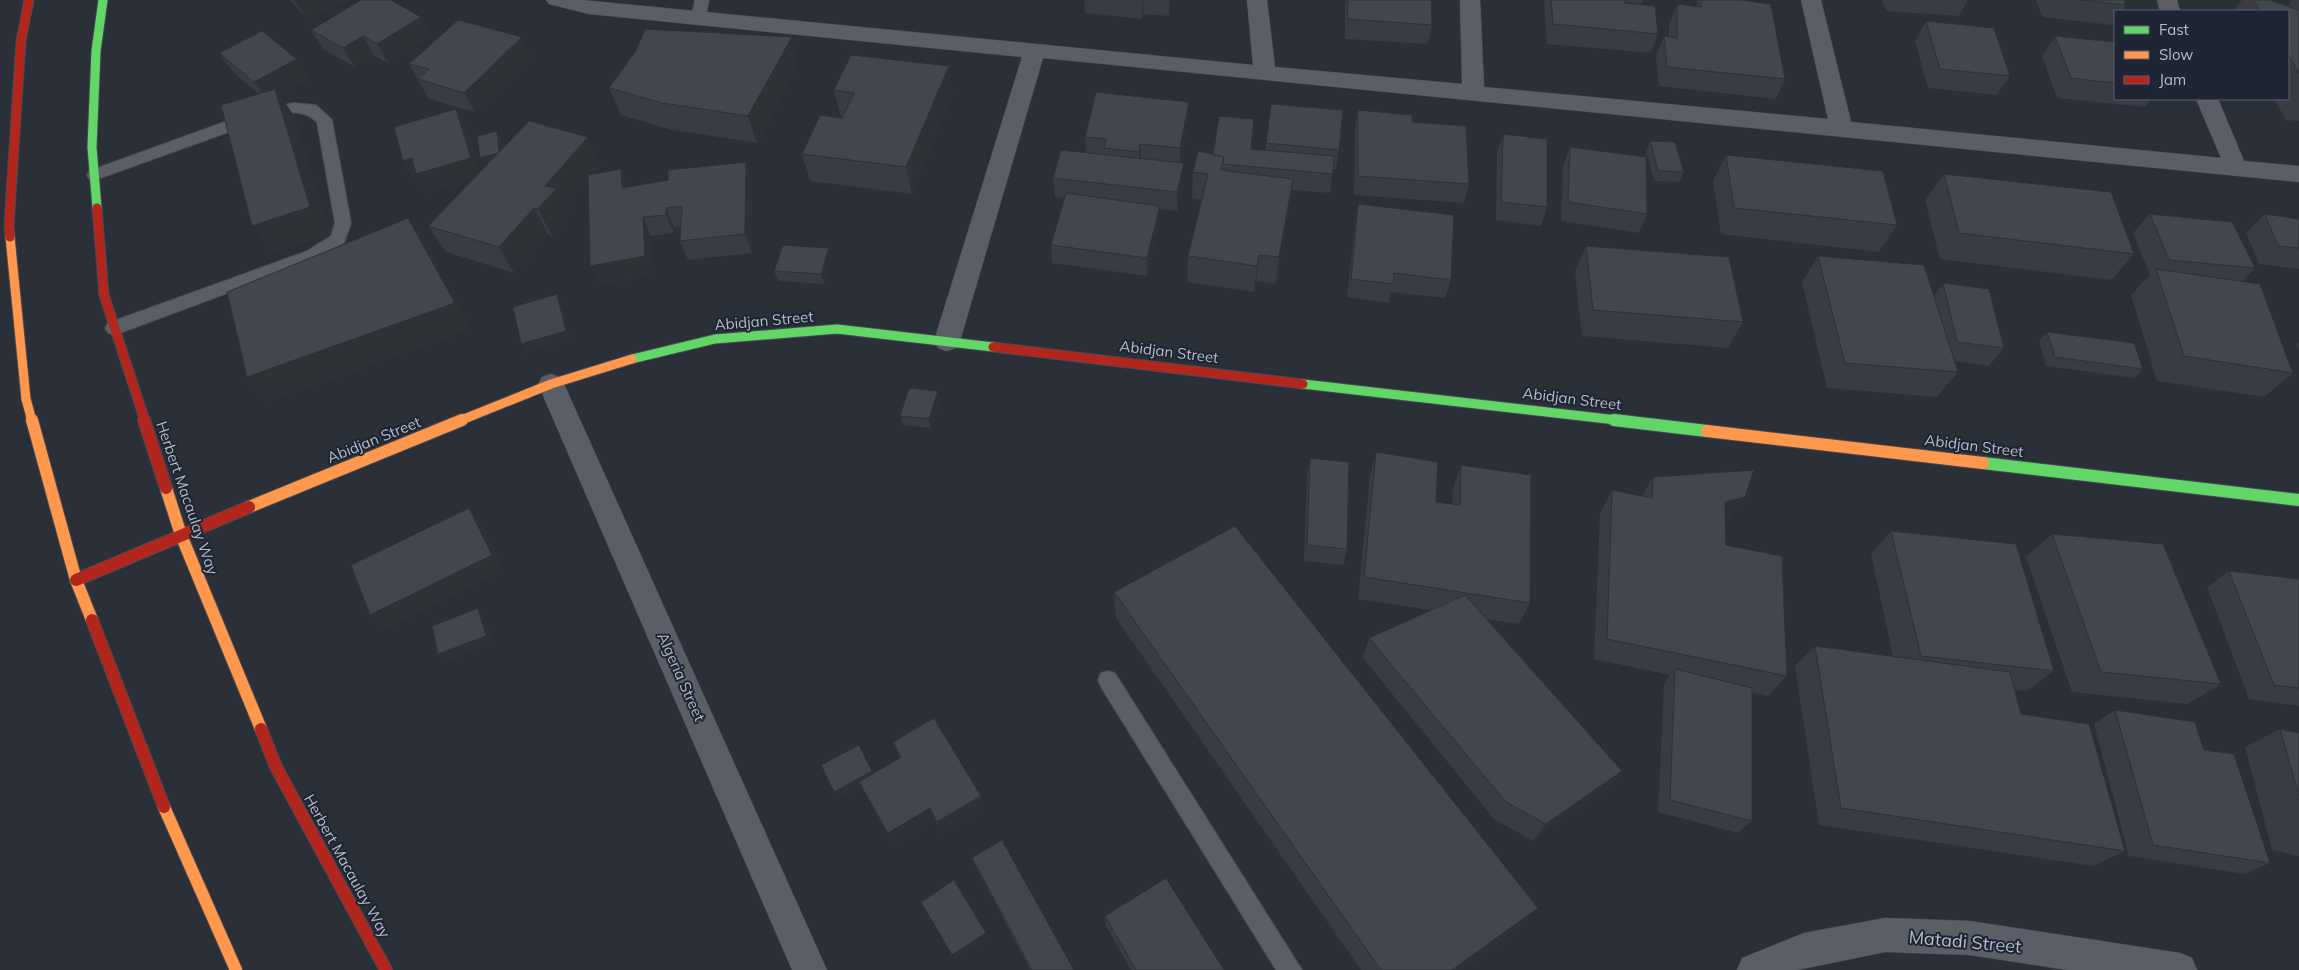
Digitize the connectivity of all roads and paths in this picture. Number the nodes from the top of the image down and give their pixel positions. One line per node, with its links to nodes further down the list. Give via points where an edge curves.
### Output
1 (29, 0): 21 (main road, via 21,41 9,225 26,399)
2 (103, 0): 15 (main road, Herbert Macaulay Way, via 95,71 92,147)
3 (556, 0): 7 (street, via 589,8)
4 (1257, 0): 9 (street)
5 (1470, 0): 10 (street)
6 (1811, 0): 12 (street)
7 (700, 9): 8 (street)
8 (1034, 52): 9 (street); 17 (street)
9 (1265, 73): 10 (street)
10 (1473, 92): 12 (street)
11 (2207, 100): 13 (street)
12 (1841, 128): 13 (street)
13 (2236, 168): 14 (street)
14 (2299, 174)
15 (95, 175): 16 (main road, Herbert Macaulay Way, via 104,295); 16 (lane, via 265,113 311,109 324,120 341,206 343,223 338,239 312,255)
16 (114, 328): 20 (main road, Herbert Macaulay Way)
17 (947, 341): 18 (main road, Abidjan Street, via 838,330 715,340 628,360); 19 (main road, Abidjan Street)
18 (551, 384): 20 (main road, Abidjan Street); 25 (street, Algeria Street)
19 (2299, 500)
20 (181, 534): 21 (main road, Abidjan Street); 24 (main road, Herbert Macaulay Way, via 276,767)
21 (76, 580): 23 (main road, via 176,838)
22 (1108, 680): 26 (lane)
23 (236, 970)
24 (386, 970)
25 (810, 970)
26 (1290, 970)
27 (1754, 970): 28 (street, Matadi Street, via 1804,950 1885,935 1970,938)
28 (2180, 970)

